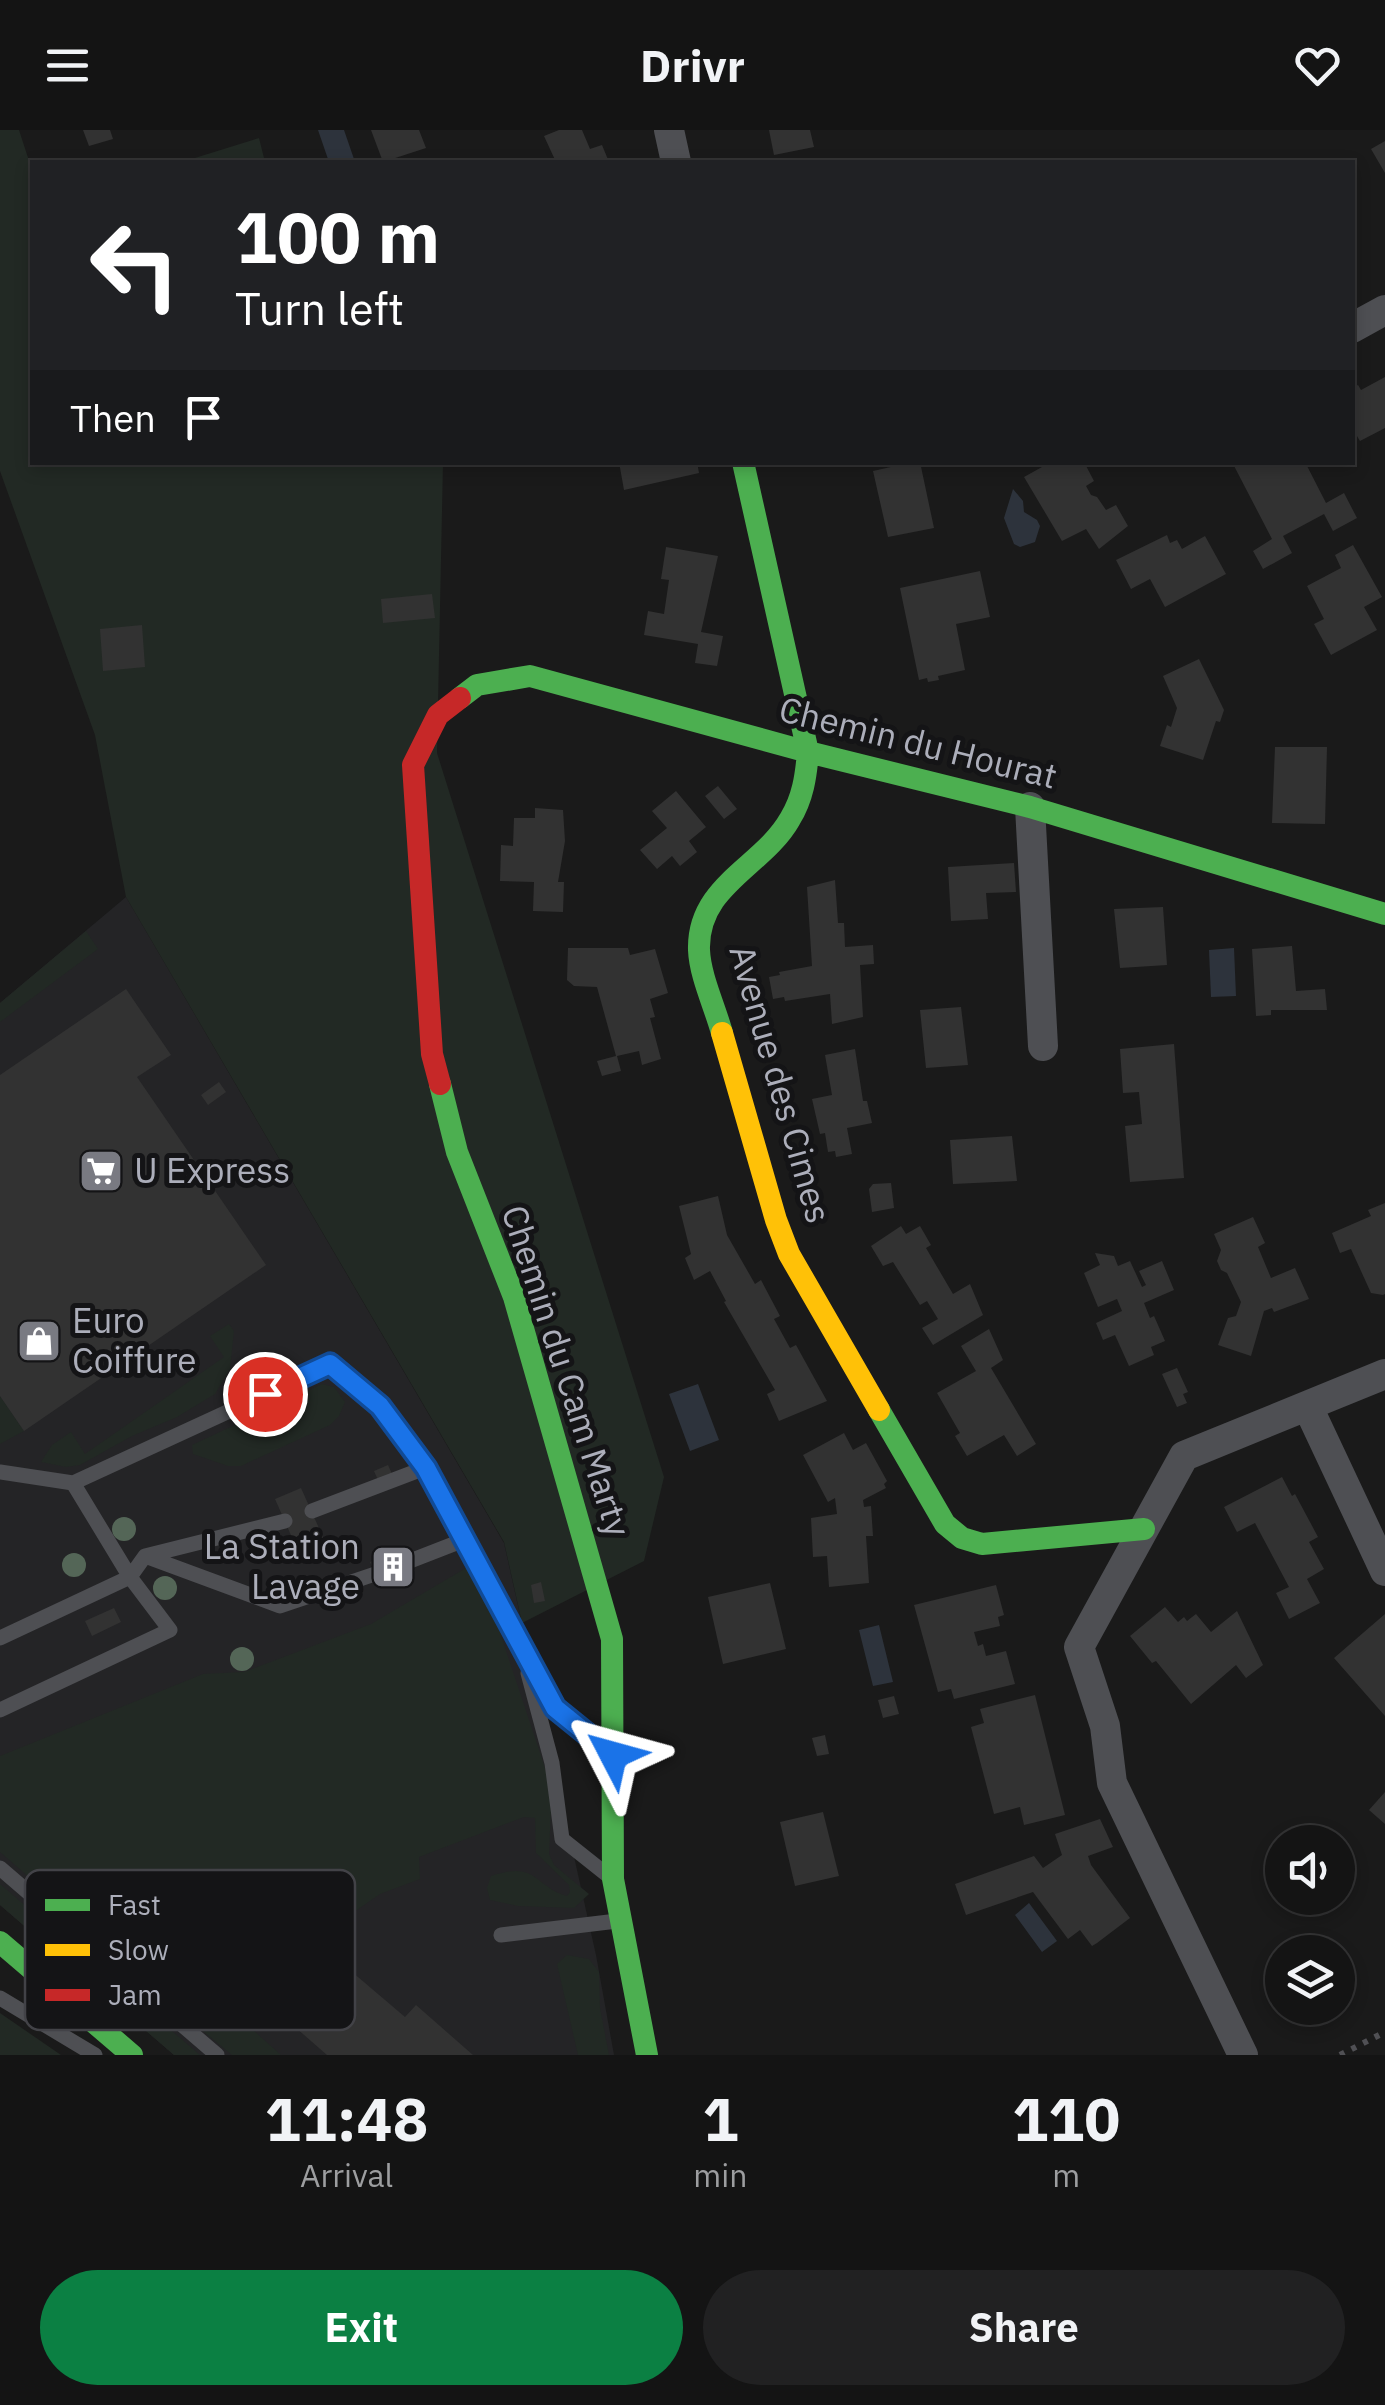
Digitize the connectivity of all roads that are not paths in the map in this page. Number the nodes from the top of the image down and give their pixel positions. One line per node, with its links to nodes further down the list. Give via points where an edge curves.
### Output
1 (669, 130): 2 (street)
2 (676, 160)
3 (1385, 310): 4 (street)
4 (1355, 326)
5 (744, 465): 7 (street, Avenue des Cimes)
6 (438, 715): 7 (street, Chemin du Hourat, via 477,685 530,676); 28 (street, Chemin du Cam Marty, via 412,765 432,1054 457,1152 514,1297 612,1639)
7 (808, 752): 8 (street, Chemin du Hourat); 18 (street, Avenue des Cimes, via 806,783 790,822 714,898 702,920 698,952 790,1254 946,1524 962,1538 982,1544)
8 (1030, 807): 9 (street, Chemin du Hourat); 10 (street)
9 (1385, 914)
10 (1043, 1046)
11 (1385, 1374): 12 (street)
12 (1308, 1407): 18 (street, via 1184,1456); 22 (street)
13 (426, 1468): 15 (lane, via 380,1406 330,1364); 16 (lane); 19 (lane)
14 (0, 1472): 15 (lane)
15 (73, 1484): 24 (lane)
16 (312, 1511)
17 (285, 1522): 20 (lane)
18 (1144, 1529): 45 (street, via 1079,1648 1105,1726 1112,1783)
19 (464, 1540): 21 (lane); 26 (lane)
20 (145, 1556): 23 (lane, via 280,1606); 24 (lane)
21 (410, 1561)
22 (1385, 1571)
23 (375, 1574)
24 (130, 1578): 25 (lane); 27 (lane, via 170,1630)
25 (0, 1638)
26 (522, 1649): 28 (lane, via 555,1708); 30 (lane, via 552,1763 562,1839)
27 (0, 1710)
28 (613, 1755): 30 (street, Chemin du Cam Marty)
29 (0, 1868): 31 (lane)
30 (614, 1879): 32 (street, Chemin du Cam Marty)
31 (25, 1890)
32 (622, 1920): 33 (lane); 44 (street, Chemin du Cam Marty)
33 (501, 1935)
34 (0, 1942): 35 (street)
35 (25, 1963)
36 (0, 1998): 37 (lane)
37 (25, 2013)
38 (53, 2030): 41 (lane)
39 (103, 2030): 42 (street)
40 (187, 2030): 43 (lane)
41 (95, 2055)
42 (132, 2055)
43 (217, 2055)
44 (647, 2055)
45 (1243, 2055)

